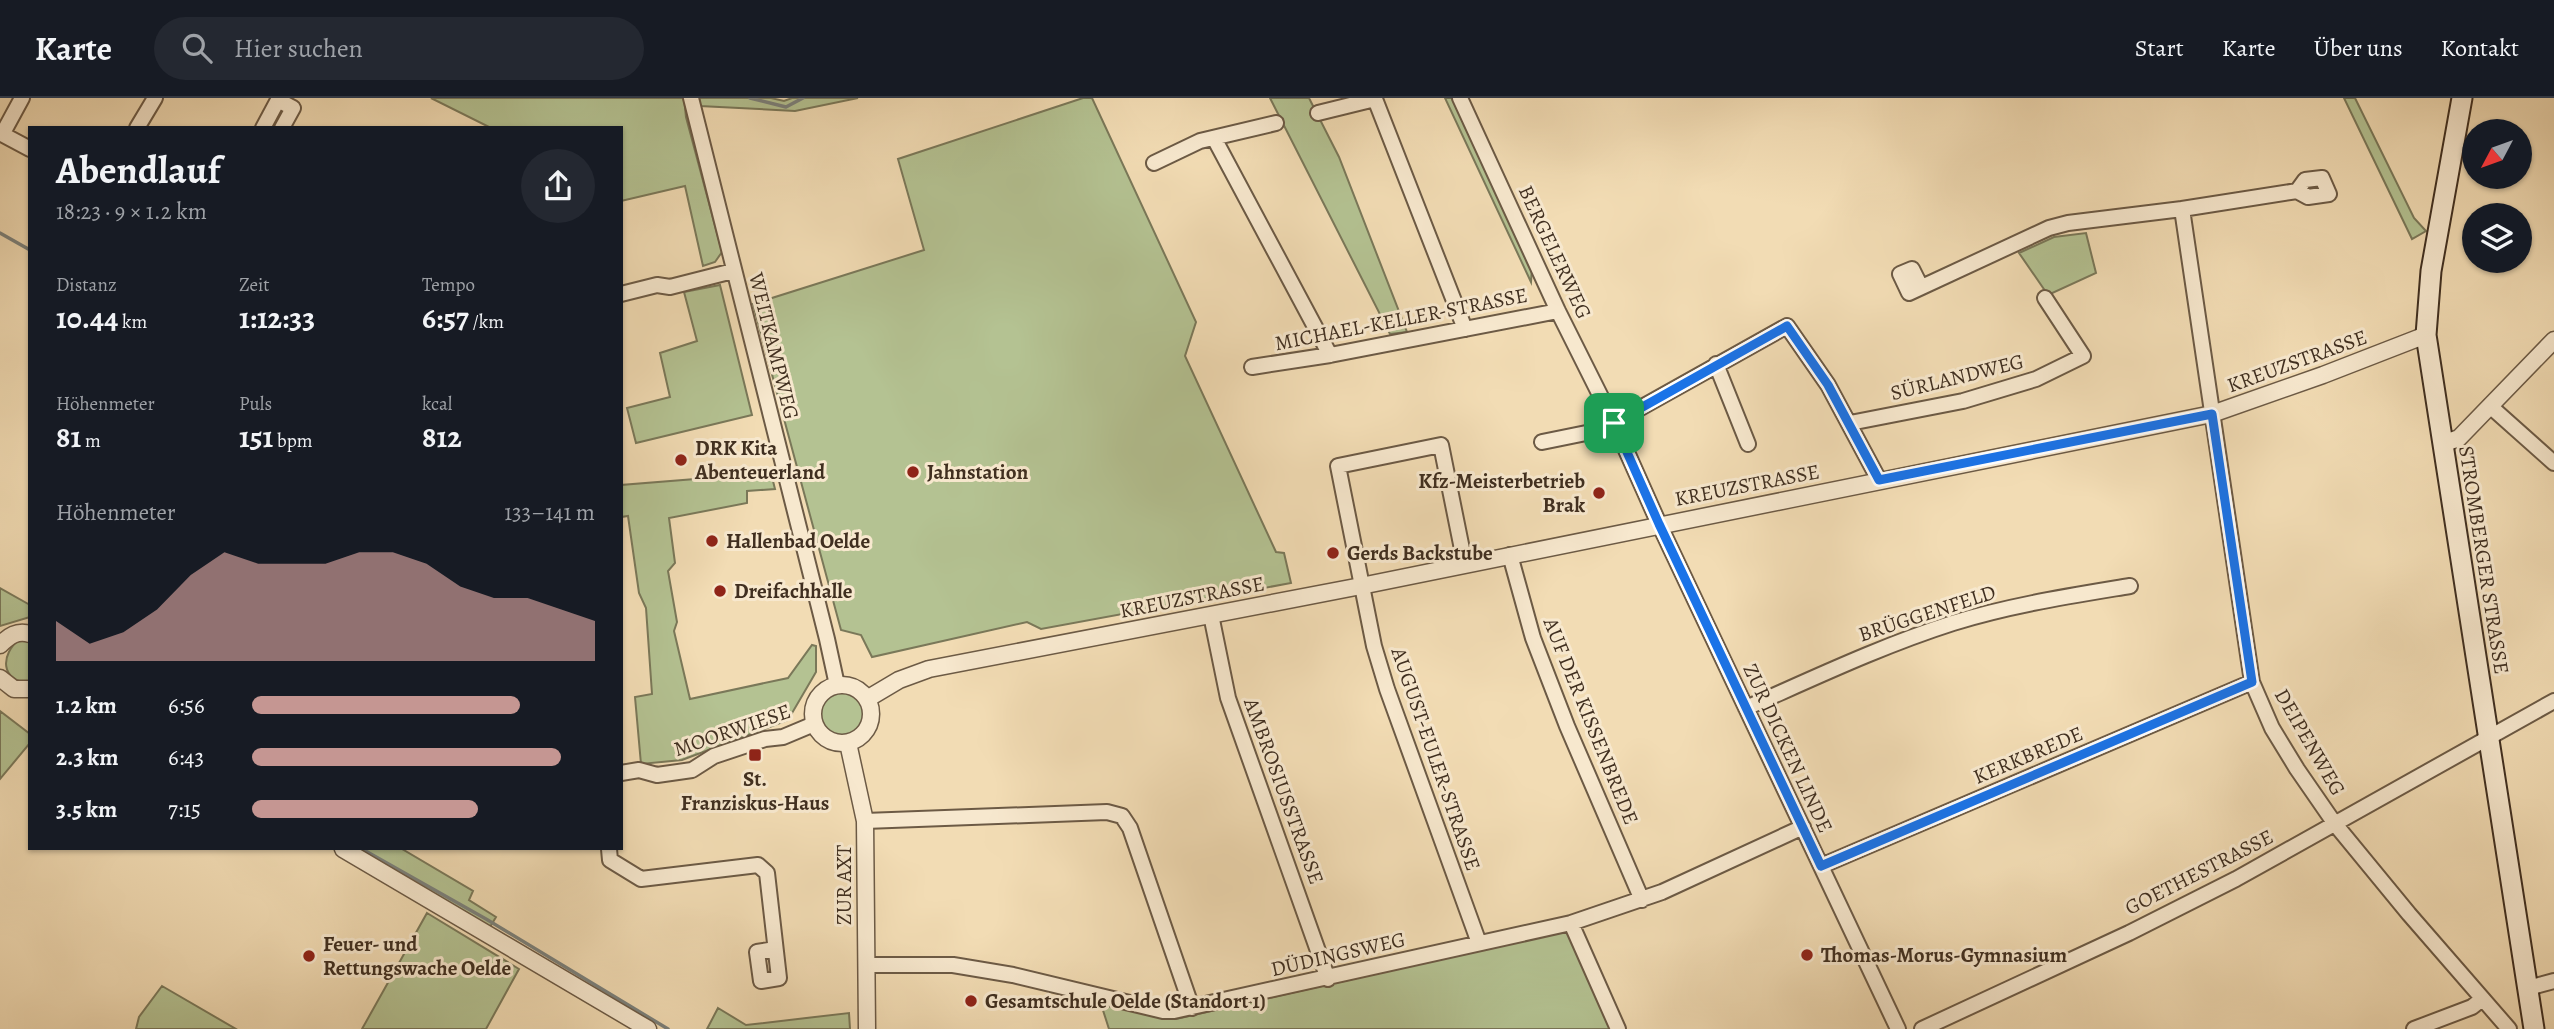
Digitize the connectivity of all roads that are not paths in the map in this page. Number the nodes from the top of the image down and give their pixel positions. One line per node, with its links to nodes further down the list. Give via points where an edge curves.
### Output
1 (22, 98): 11 (street)
2 (155, 98): 8 (street)
3 (691, 98): 17 (street, WEITKAMPWEG)
4 (1461, 98): 21 (street, BERGELERWEG)
5 (2462, 98): 23 (main road, STROMBERGER STRASSE, via 2433,259)
6 (1318, 113): 22 (street, via 1375,99)
7 (1276, 123): 12 (street)
8 (138, 126)
9 (265, 126): 10 (street, via 278,100 293,108)
10 (283, 126)
11 (1, 133): 13 (street)
12 (1214, 138): 14 (street); 25 (street)
13 (28, 148)
14 (1154, 163)
15 (2297, 191): 16 (street)
16 (2182, 209): 18 (street, via 2049,228); 29 (street, DEIPENWEG)
17 (733, 271): 19 (street); 47 (street, WEITKAMPWEG)
18 (1921, 287)
19 (623, 294)
20 (2045, 298): 31 (street, SÜRLANDWEG, via 2083,356 2036,379 1963,401)
21 (1558, 311): 22 (street, MICHAEL-KELLER-STRASSE); 30 (street, BERGELERWEG)
22 (1465, 329): 25 (street, MICHAEL-KELLER-STRASSE)
23 (2426, 335): 29 (street, KREUZSTRASSE); 34 (main road, STROMBERGER STRASSE)
24 (2554, 341): 28 (street)
25 (1330, 355): 27 (street, MICHAEL-KELLER-STRASSE)
26 (1716, 364): 30 (street); 31 (street, via 1787,326); 33 (street)
27 (1252, 368)
28 (2490, 406): 34 (street, via 2459,438); 35 (street)
29 (2212, 414): 36 (street, KREUZSTRASSE); 46 (street, DEIPENWEG)
30 (1614, 423): 32 (street); 37 (street, BERGELERWEG)
31 (1850, 423): 36 (street)
32 (1542, 442)
33 (1748, 444)
34 (2442, 444): 53 (main road, STROMBERGER STRASSE)
35 (2554, 463)
36 (1879, 480): 37 (street, KREUZSTRASSE)
37 (1659, 524): 38 (street, KREUZSTRASSE); 51 (street, ZUR DICKEN LINDE)
38 (1510, 555): 39 (street, KREUZSTRASSE); 62 (street, AUF DER KISSENBREDE, via 1567,726)
39 (1465, 564): 40 (street, KREUZSTRASSE); 40 (street, AUGUST-EULER-STRASSE, via 1441,445 1338,466)
40 (1362, 586): 42 (street, KREUZSTRASSE); 64 (street, AUGUST-EULER-STRASSE, via 1387,689)
41 (2130, 586): 51 (street, BRÜGGENFELD, via 2013,606 1954,623 1850,661)
42 (1211, 615): 49 (street, KREUZSTRASSE, via 929,669); 67 (street, AMBROSIUSSTRASSE, via 1228,698)
43 (28, 634): 44 (street, via 8,637)
44 (0, 645)
45 (0, 678): 48 (street, via 14,689)
46 (2252, 682): 57 (street, DEIPENWEG, via 2272,728); 61 (street, KERKBREDE)
47 (837, 685): 49 (street, via 854,687); 52 (street, via 814,704)
48 (28, 689)
49 (867, 699): 54 (street, via 871,712 868,727)
50 (2554, 701): 53 (street, GOETHESTRASSE)
51 (1746, 708): 58 (street, ZUR DICKEN LINDE)
52 (814, 724): 54 (street, via 824,737); 55 (street, MOORWIESE, via 714,756 692,770 657,775 639,770)
53 (2489, 739): 57 (street, GOETHESTRASSE); 69 (main road, STROMBERGER STRASSE)
54 (848, 743): 56 (street, ZUR AXT)
55 (623, 773)
56 (865, 821): 66 (street, ZUR AXT); 71 (street, via 1107,812 1122,816)
57 (2335, 824): 70 (street, DEIPENWEG); 76 (street, GOETHESTRASSE, via 2129,933)
58 (1803, 827): 61 (street, ZUR DICKEN LINDE); 62 (street, DÜDINGSWEG)
59 (345, 850): 72 (street)
60 (609, 850): 65 (street, via 610,860 641,879 758,865 767,873)
61 (1821, 866): 75 (street, ZUR DICKEN LINDE)
62 (1642, 900): 63 (street, DÜDINGSWEG)
63 (1571, 923): 64 (street, DÜDINGSWEG); 74 (street)
64 (1479, 943): 67 (street, DÜDINGSWEG)
65 (775, 949)
66 (866, 965): 71 (street, DÜDINGSWEG, via 953,965 1163,1011); 73 (street, ZUR AXT)
67 (1328, 979): 71 (street, DÜDINGSWEG)
68 (2554, 981): 69 (street)
69 (2528, 988): 79 (main road, STROMBERGER STRASSE)
70 (2482, 999): 77 (street); 78 (street, DEIPENWEG)
71 (1192, 1009)
72 (648, 1029)
73 (867, 1029)
74 (1618, 1029)
75 (1898, 1029)
76 (1922, 1029)
77 (2414, 1029)
78 (2509, 1029)
79 (2534, 1029)

